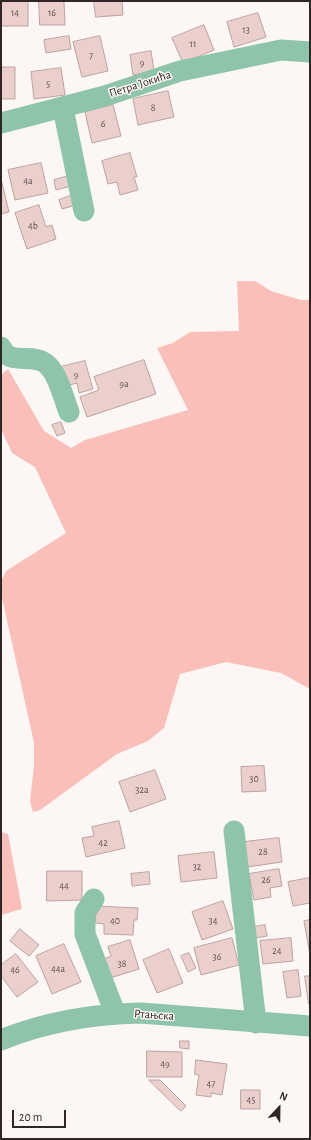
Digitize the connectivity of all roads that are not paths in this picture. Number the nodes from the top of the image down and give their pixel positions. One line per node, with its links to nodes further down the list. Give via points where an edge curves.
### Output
1 (310, 52): 2 (street, Петра Јокића, via 281,50 180,71)
2 (63, 108): 3 (street, Петра Јокића); 4 (street)
3 (1, 123)
4 (84, 211)
5 (1, 347): 6 (street, via 7,356 12,358 39,360 46,364 53,372)
6 (69, 412)
7 (234, 831): 10 (street)
8 (94, 899): 9 (street, via 85,913 85,934)
9 (115, 1013): 10 (street, Ртањска); 12 (street, Ртањска, via 86,1017 15,1034)
10 (256, 1023): 11 (street, Ртањска)
11 (310, 1026)
12 (1, 1040)

